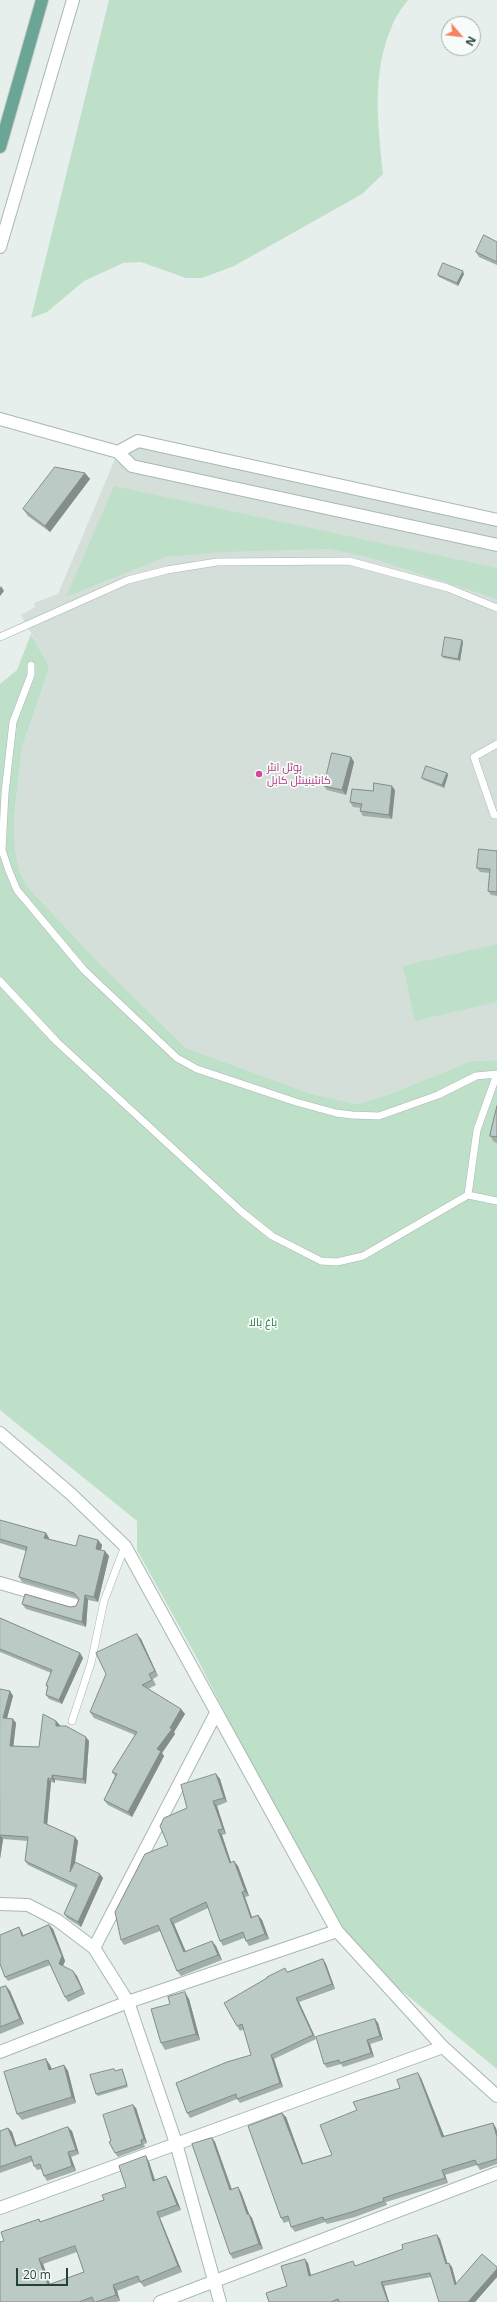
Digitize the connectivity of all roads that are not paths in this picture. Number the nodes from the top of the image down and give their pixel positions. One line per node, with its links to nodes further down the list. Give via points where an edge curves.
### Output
1 (42, 0): 3 (main road)
2 (73, 0): 4 (street)
3 (0, 147)
4 (0, 247)
5 (0, 420): 6 (street)
6 (118, 452): 7 (street, via 138,441); 8 (street, via 132,466)
7 (497, 520)
8 (497, 546)
9 (497, 608): 10 (lane, via 448,588 349,561 217,562 167,570 128,580)
10 (0, 637)
11 (31, 665): 15 (lane, via 31,676 13,722 5,793 2,850 9,871 17,890 84,970 177,1058 197,1069 296,1102 352,1115 379,1116 438,1095 476,1076)
12 (497, 744): 13 (lane, via 474,757 494,815)
13 (497, 816)
14 (0, 981): 16 (lane, via 57,1042 242,1212 272,1236 320,1261 337,1262 363,1256)
15 (497, 1074): 16 (lane, via 477,1130)
16 (468, 1195): 17 (lane)
17 (497, 1202)
18 (0, 1433): 19 (street, via 71,1494)
19 (125, 1546): 22 (street); 23 (lane, via 104,1602 91,1663)
20 (0, 1582): 21 (street)
21 (75, 1605)
22 (216, 1713): 25 (street); 26 (street)
23 (72, 1721)
24 (0, 1904): 26 (street, via 28,1905 57,1920)
25 (337, 1931): 27 (street); 28 (street)
26 (94, 1948): 27 (street)
27 (128, 2002): 29 (street); 31 (street)
28 (442, 2047): 30 (street); 31 (street)
29 (0, 2052)
30 (497, 2096)
31 (176, 2143): 33 (street); 34 (street)
32 (497, 2173): 34 (street)
33 (0, 2208)
34 (214, 2281): 35 (street); 36 (street)
35 (160, 2302)
36 (220, 2302)

